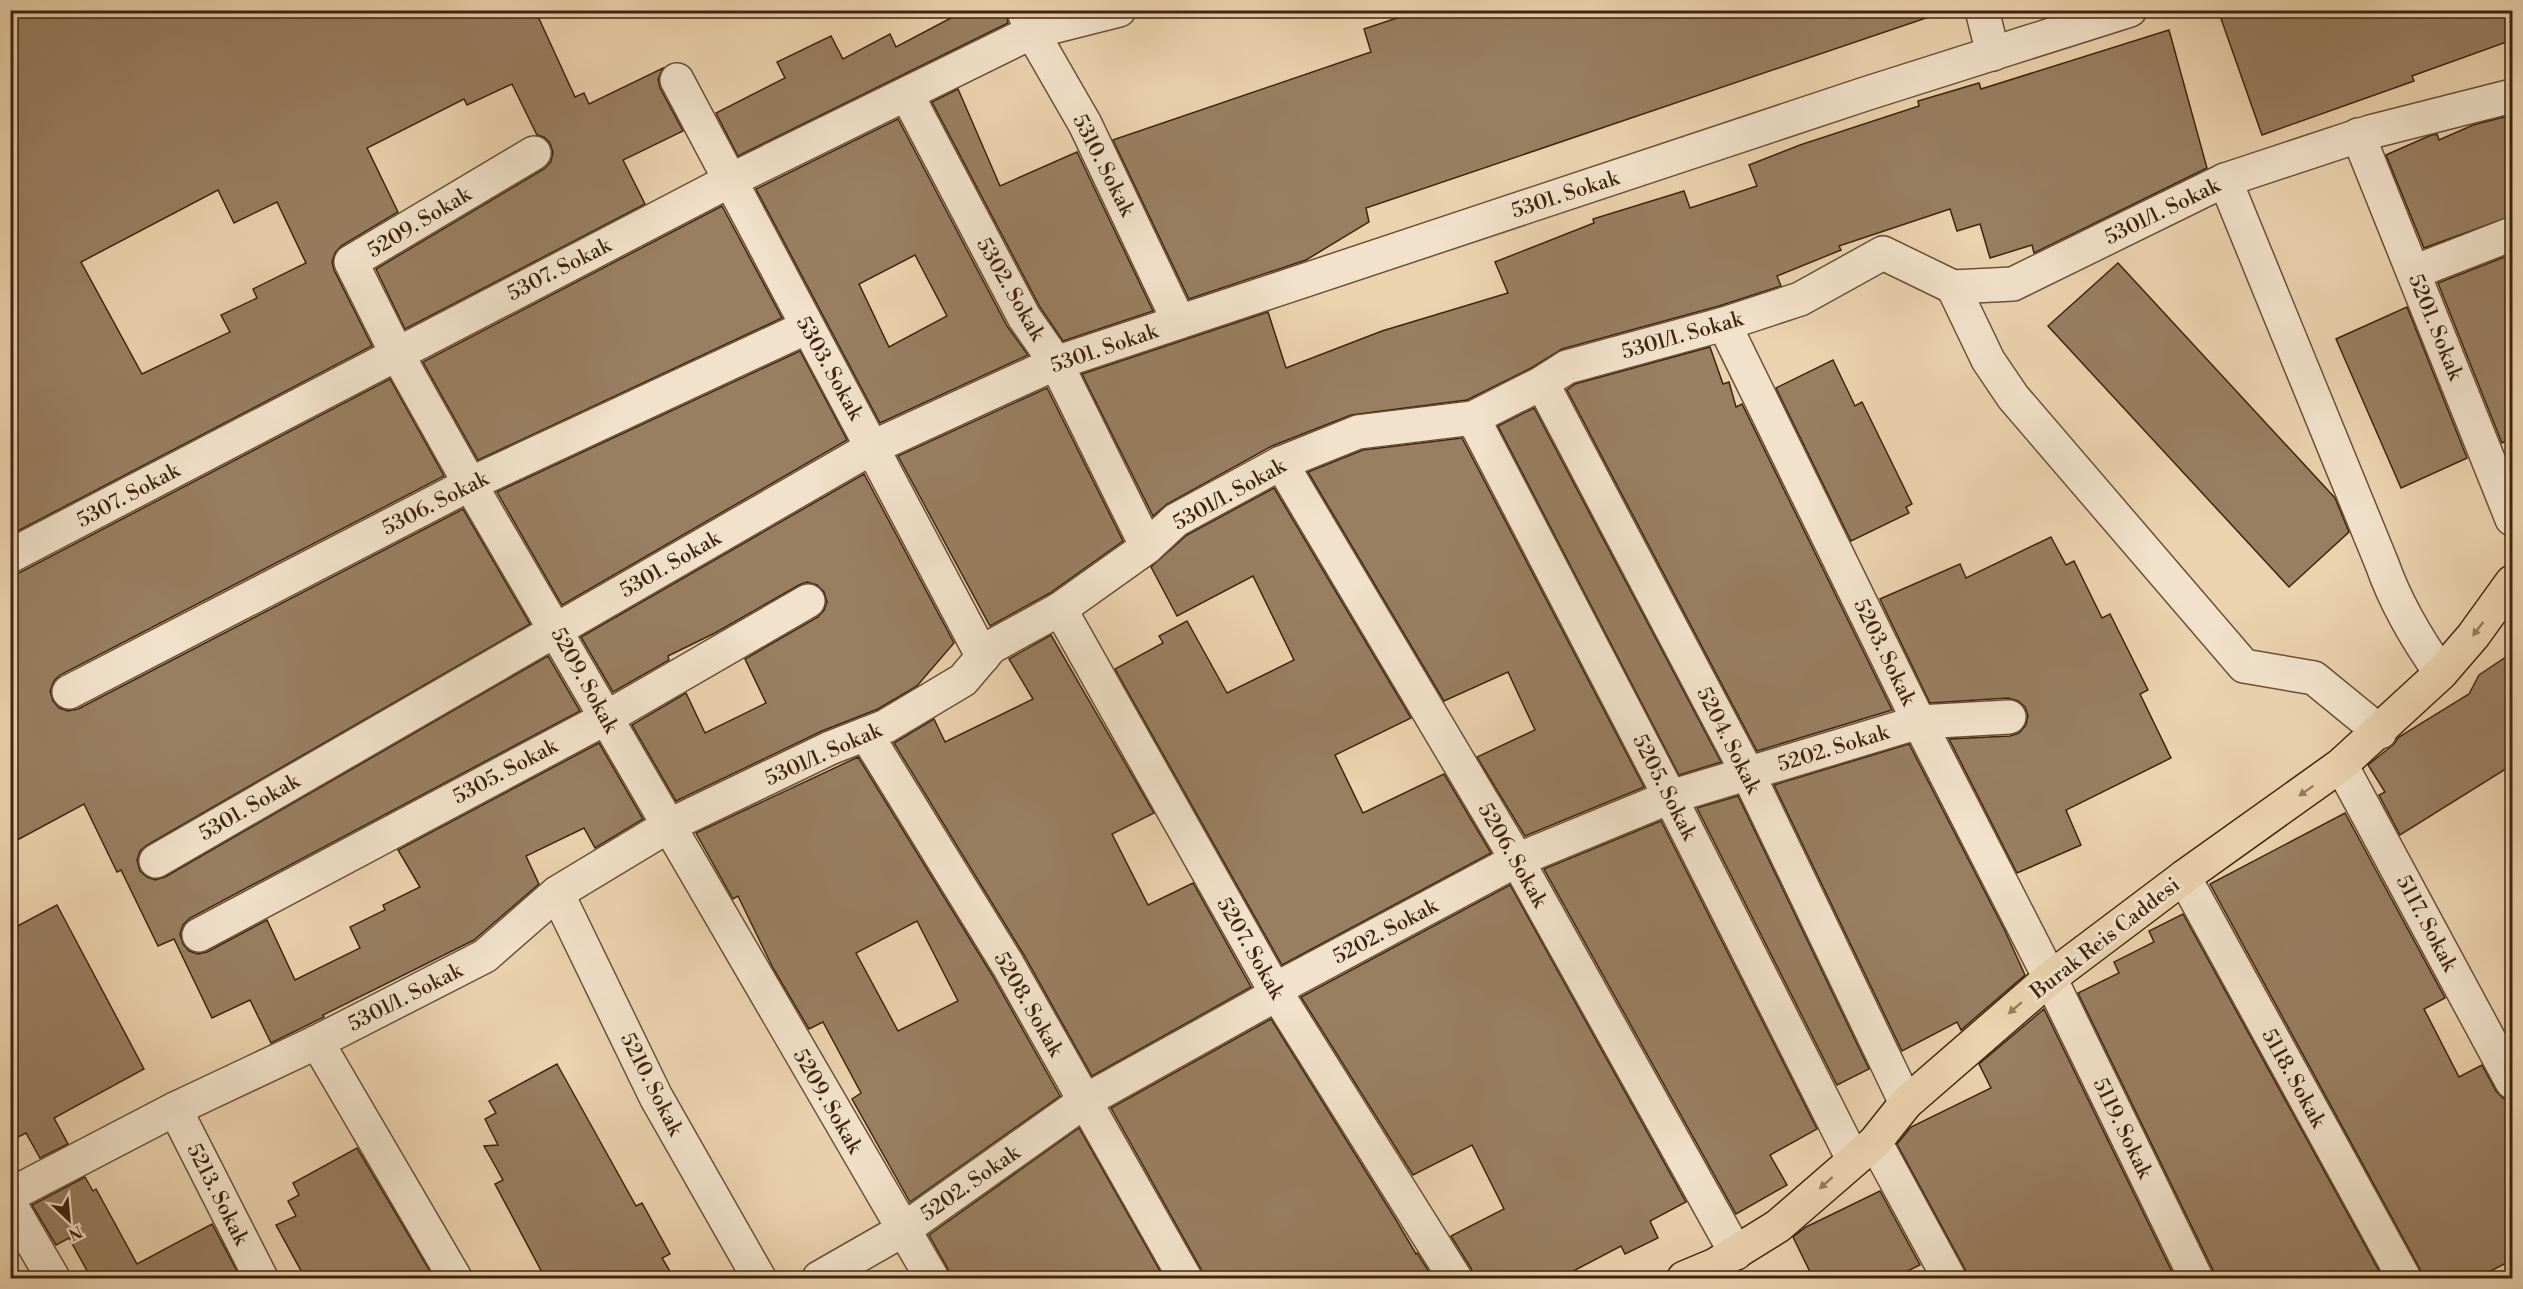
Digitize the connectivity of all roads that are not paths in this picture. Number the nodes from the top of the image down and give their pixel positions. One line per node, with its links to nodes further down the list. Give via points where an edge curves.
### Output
1 (1119, 10): 4 (street, 5307. Sokak)
2 (1982, 10): 5 (street)
3 (2130, 10): 5 (street, 5301. Sokak)
4 (1028, 21): 7 (street, 5307. Sokak); 16 (street, 5310. Sokak, via 1085,124)
5 (1993, 54): 16 (street, 5301. Sokak)
6 (677, 80): 11 (street, 5303. Sokak)
7 (906, 95): 11 (street, 5307. Sokak); 20 (street, 5302. Sokak, via 1024,317)
8 (2512, 96): 9 (street, 5301/1. Sokak)
9 (2358, 135): 12 (street, 5301/1. Sokak); 14 (street, 5201. Sokak)
10 (534, 153): 19 (street, 5209. Sokak, via 351,262)
11 (731, 180): 18 (street, 5303. Sokak); 19 (street, 5307. Sokak)
12 (2225, 180): 15 (street, 5301/1. Sokak, via 2013,284); 34 (street, via 2393,596)
13 (2512, 234): 14 (street)
14 (2414, 272): 26 (street, 5201. Sokak)
15 (1953, 287): 17 (street, 5301/1. Sokak, via 1882,253 1800,299); 39 (street, via 1988,360 2013,397 2244,666 2314,678)
16 (1179, 322): 20 (street, 5301. Sokak)
17 (1724, 324): 21 (street, 5301/1. Sokak, via 1567,367); 38 (street, 5203. Sokak)
18 (807, 327): 23 (street, 5303. Sokak); 25 (street, 5306. Sokak)
19 (397, 354): 25 (street, 5209. Sokak); 28 (street, 5307. Sokak)
20 (1056, 363): 23 (street, 5301. Sokak); 27 (street, 5302. Sokak)
21 (1542, 383): 22 (street, 5301/1. Sokak); 42 (street, 5204. Sokak)
22 (1473, 417): 24 (street, 5301/1. Sokak, via 1358,432); 43 (street, 5205. Sokak)
23 (873, 447): 32 (street, 5301. Sokak); 33 (street, 5303. Sokak)
24 (1281, 463): 27 (street, 5301/1. Sokak, via 1176,520); 45 (street, 5206. Sokak)
25 (470, 484): 32 (street, 5209. Sokak); 35 (street, 5306. Sokak)
26 (2512, 519)
27 (1147, 547): 31 (street, 5301/1. Sokak)
28 (10, 556)
29 (2512, 582): 34 (main road, Burak Reis Caddesi, one-way to 34)
30 (808, 601): 37 (street, 5305. Sokak)
31 (1060, 609): 33 (street, 5301/1. Sokak, via 991,646); 51 (street, 5207. Sokak)
32 (556, 629): 37 (street, 5209. Sokak); 46 (street, 5301. Sokak)
33 (983, 657): 40 (street, 5301/1. Sokak, via 963,680)
34 (2441, 673): 39 (main road, Burak Reis Caddesi)
35 (69, 692)
36 (2008, 717): 38 (street, 5202. Sokak)
37 (606, 718): 44 (street, 5209. Sokak); 49 (street, 5305. Sokak)
38 (1919, 722): 42 (street, 5202. Sokak); 50 (street, 5203. Sokak)
39 (2380, 732): 41 (main road, Burak Reis Caddesi)
40 (866, 734): 44 (street, 5301/1. Sokak); 54 (street, 5208. Sokak, via 1008,965)
41 (2342, 765): 47 (main road, Burak Reis Caddesi, one-way to 47); 53 (street, 5117. Sokak)
42 (1748, 774): 43 (street, 5202. Sokak); 55 (street, 5204. Sokak)
43 (1670, 797): 45 (street, 5202. Sokak); 57 (street, 5205. Sokak)
44 (669, 826): 48 (street, 5301/1. Sokak); 60 (street, 5209. Sokak)
45 (1516, 860): 51 (street, 5202. Sokak, via 1289,982); 61 (street, 5206. Sokak)
46 (156, 861)
47 (2184, 877): 50 (main road, Burak Reis Caddesi); 73 (street, 5118. Sokak)
48 (557, 892): 52 (street, 5301/1. Sokak, via 485,956); 62 (street, 5210. Sokak, via 656,1097)
49 (199, 935)
50 (2050, 978): 55 (main road, Burak Reis Caddesi, one-way to 55); 72 (street, 5119. Sokak)
51 (1277, 994): 54 (street, 5202. Sokak); 69 (street, 5207. Sokak)
52 (317, 1042): 56 (street, 5301/1. Sokak); 65 (street)
53 (2512, 1082)
54 (1085, 1101): 60 (street, 5202. Sokak); 68 (street, 5208. Sokak)
55 (1906, 1103): 57 (main road, Burak Reis Caddesi)
56 (175, 1109): 58 (street, 5301/1. Sokak); 64 (street, 5213. Sokak)
57 (1864, 1150): 61 (main road, Burak Reis Caddesi, one-way to 61, via 1778,1226); 71 (street, 5205. Sokak)
58 (10, 1195)
59 (10, 1204): 63 (street)
60 (903, 1230): 66 (street, 5202. Sokak); 67 (street, 5209. Sokak)
61 (1724, 1266): 70 (main road, Burak Reis Caddesi)
62 (751, 1276)
63 (53, 1278)
64 (261, 1278)
65 (455, 1278)
66 (819, 1278)
67 (932, 1278)
68 (1185, 1278)
69 (1455, 1278)
70 (1684, 1278)
71 (1949, 1278)
72 (2196, 1278)
73 (2404, 1278)

